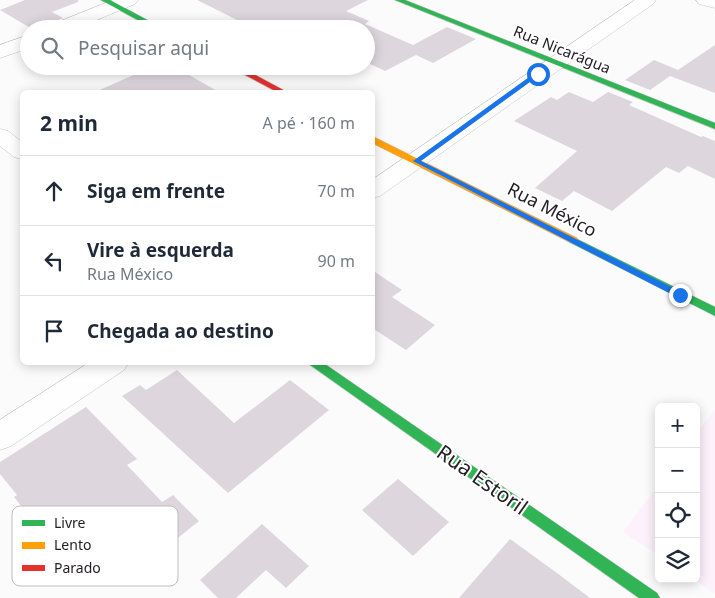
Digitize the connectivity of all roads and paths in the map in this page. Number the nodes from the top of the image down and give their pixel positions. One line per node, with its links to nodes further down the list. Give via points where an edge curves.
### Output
1 (399, 0): 10 (street, Rua Nicarágua)
2 (647, 0): 10 (street)
3 (705, 0): 5 (street)
4 (116, 2): 6 (street); 7 (street)
5 (715, 3)
6 (77, 20)
7 (145, 20)
8 (20, 44): 9 (street)
9 (0, 52)
10 (554, 63): 13 (street, Rua Nicarágua); 17 (street)
11 (250, 75): 12 (street)
12 (279, 90)
13 (715, 126)
14 (0, 136): 16 (street)
15 (375, 140): 17 (street, Rua México)
16 (20, 151)
17 (416, 161): 18 (street); 19 (street, Rua México)
18 (375, 189)
19 (715, 312)
20 (109, 365): 22 (street)
21 (316, 365): 23 (street, Rua Estoril)
22 (0, 437)
23 (652, 598)

